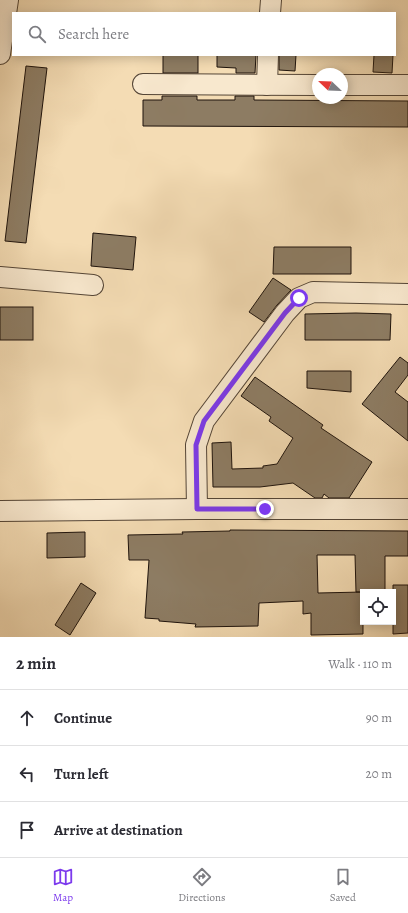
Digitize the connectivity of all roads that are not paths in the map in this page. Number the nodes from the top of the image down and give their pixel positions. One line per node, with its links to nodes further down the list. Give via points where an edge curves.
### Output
1 (8, 0): 4 (street)
2 (271, 0): 3 (street)
3 (270, 12)
4 (0, 54)
5 (268, 56): 7 (street)
6 (143, 84): 7 (street)
7 (266, 85): 8 (street)
8 (312, 85)
9 (348, 85): 10 (street)
10 (408, 85)
11 (0, 277): 12 (street)
12 (93, 285)
13 (408, 294): 14 (street, via 313,292 299,298 204,421 196,445)
14 (197, 509): 15 (street); 16 (street)
15 (408, 510)
16 (0, 511)

